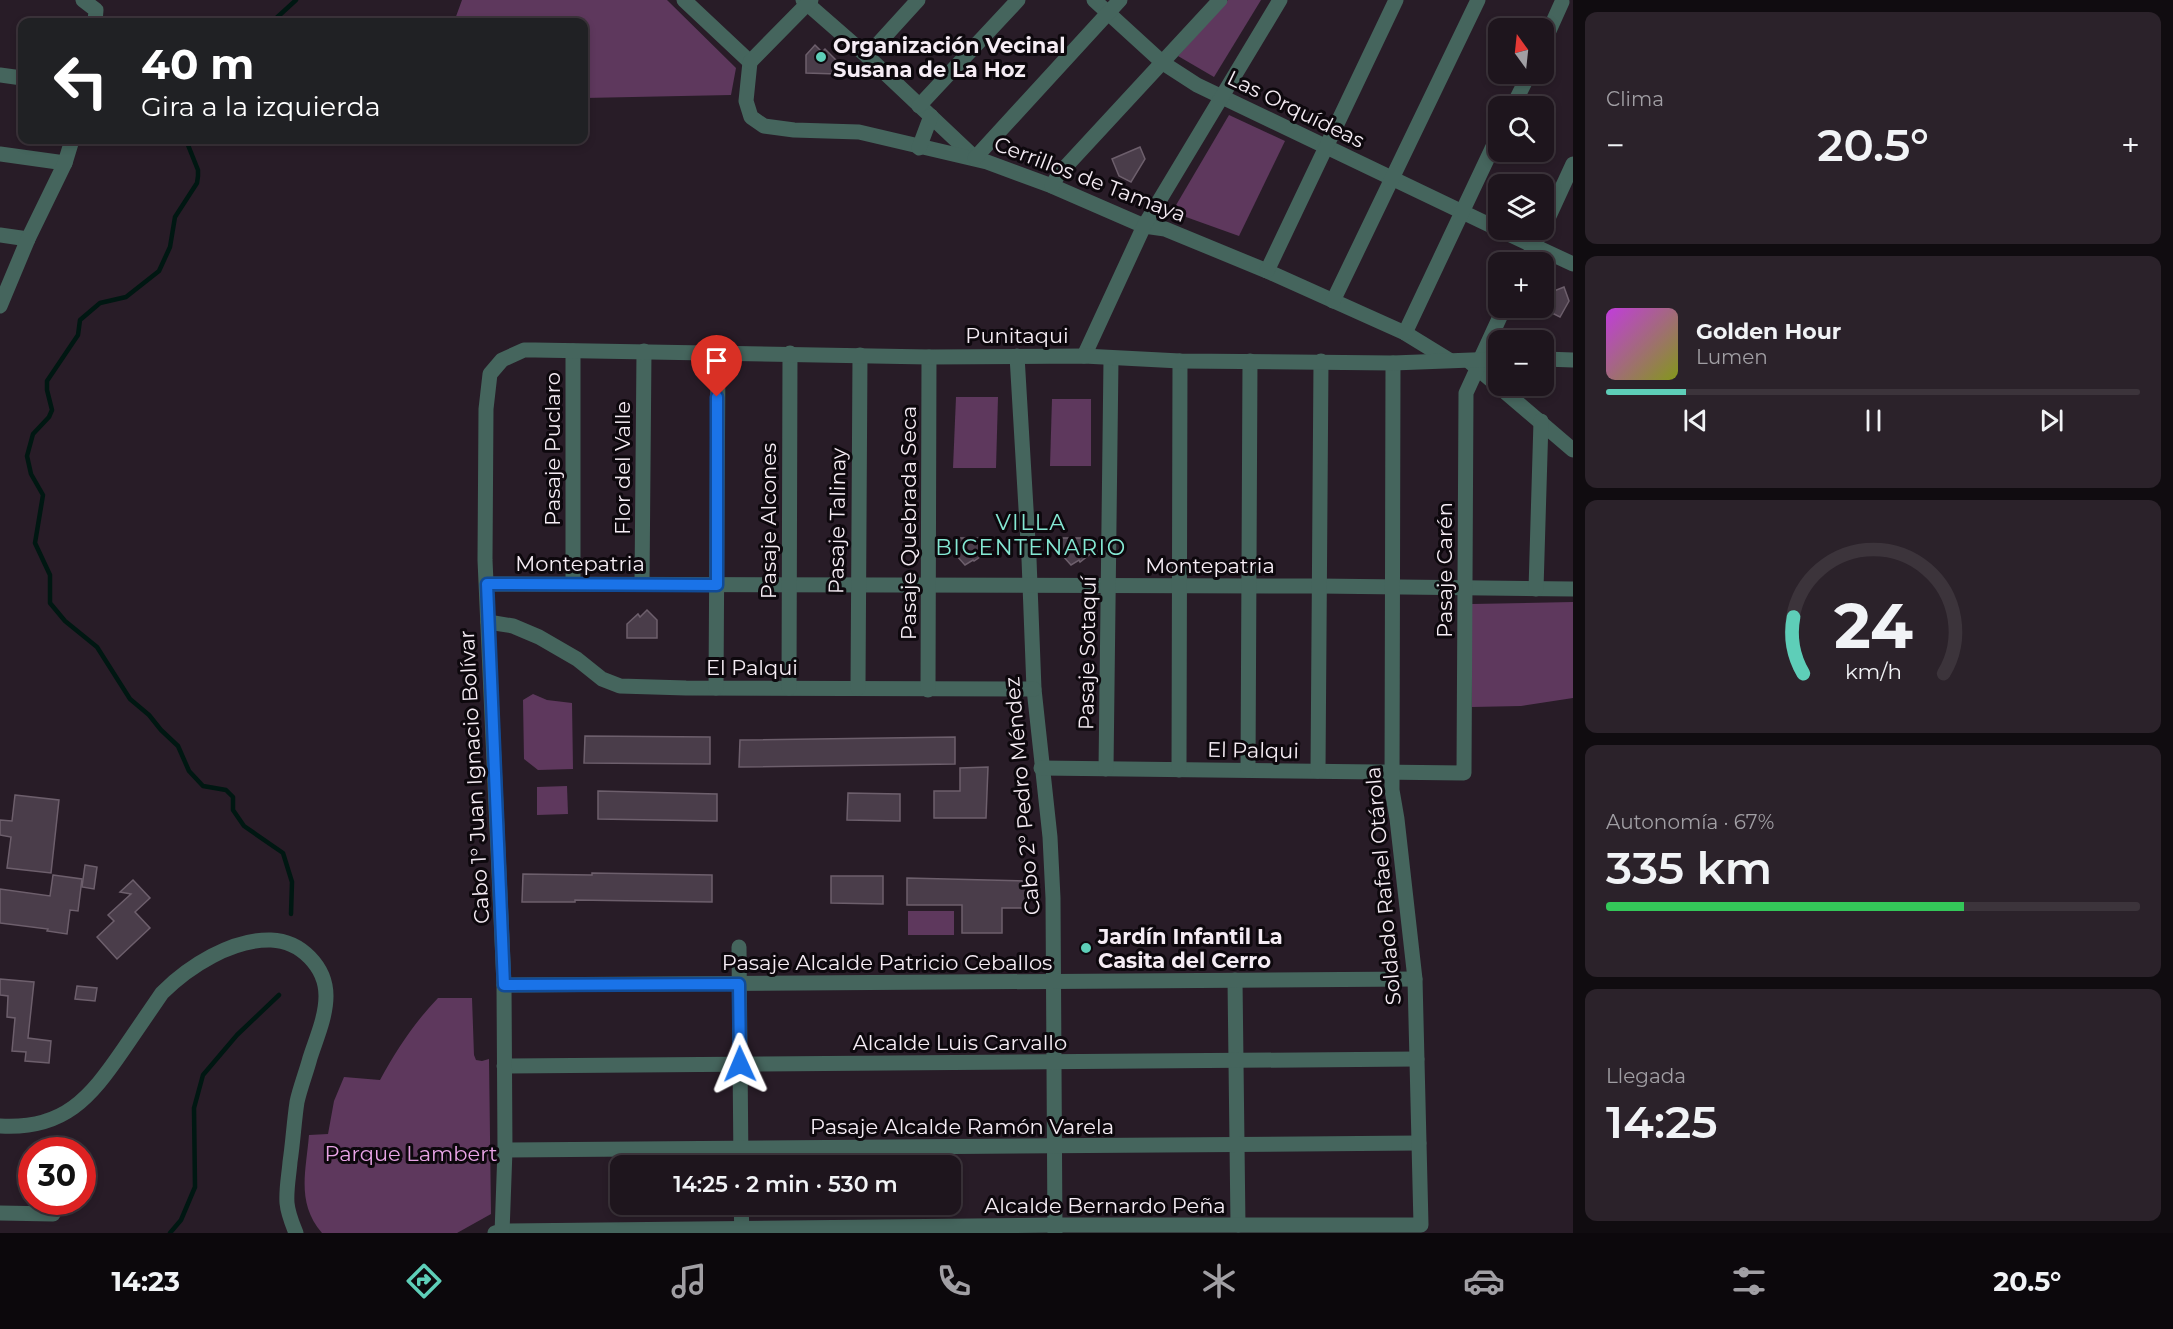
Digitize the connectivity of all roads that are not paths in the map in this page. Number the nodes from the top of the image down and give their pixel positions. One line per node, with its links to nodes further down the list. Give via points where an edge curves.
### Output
1 (83, 0): 14 (street)
2 (684, 0): 17 (street)
3 (918, 0): 16 (street)
4 (1018, 0): 22 (street)
5 (1094, 0): 13 (street, Las Orquídeas)
6 (1120, 0): 13 (street)
7 (1220, 0): 18 (street)
8 (1280, 0): 21 (street)
9 (1396, 0): 25 (street)
10 (1478, 0): 32 (street)
11 (807, 1): 16 (street); 17 (street)
12 (1565, 3): 15 (street)
13 (1108, 13): 18 (street, Las Orquídeas); 29 (street)
14 (96, 16)
15 (1554, 23)
16 (867, 56): 22 (street)
17 (750, 62): 26 (street, Cerrillos de Tamaya, via 746,102 757,123 794,130 859,132)
18 (1163, 63): 21 (street, Las Orquídeas); 33 (street)
19 (0, 75): 20 (street)
20 (18, 77)
21 (1221, 96): 25 (street, Las Orquídeas); 37 (street)
22 (919, 106): 23 (street)
23 (931, 116): 26 (street); 29 (street)
24 (71, 144): 30 (street)
25 (1325, 146): 32 (street, Las Orquídeas); 45 (street)
26 (919, 148): 29 (street, Cerrillos de Tamaya)
27 (0, 154): 30 (street)
28 (1488, 157): 35 (street)
29 (975, 158): 33 (street, Cerrillos de Tamaya)
30 (65, 163): 39 (street)
31 (1573, 164): 34 (street)
32 (1393, 177): 35 (street, Las Orquídeas); 46 (street)
33 (1052, 186): 37 (street, Cerrillos de Tamaya)
34 (1554, 205)
35 (1462, 212): 36 (street, Las Orquídeas); 49 (street)
36 (1488, 224)
37 (1144, 226): 45 (street, Cerrillos de Tamaya, via 1165,229); 57 (street)
38 (0, 235): 39 (street)
39 (28, 239): 47 (street)
40 (1522, 240): 42 (street, Las Orquídeas)
41 (1537, 240): 42 (street)
42 (1534, 246): 43 (street); 44 (street, Las Orquídeas)
43 (1531, 252)
44 (1573, 264)
45 (1267, 271): 46 (street, Cerrillos de Tamaya)
46 (1333, 301): 49 (street, Cerrillos de Tamaya)
47 (0, 306)
48 (1498, 318): 67 (street, Pasaje Carén)
49 (1405, 333): 61 (street, Cerrillos de Tamaya)
50 (535, 350): 51 (street, Punitaqui); 71 (street, Cabo 1° Juan Ignacio Bolívar, via 524,350 502,360 490,374 486,409)
51 (573, 351): 52 (street, Punitaqui); 72 (street, Pasaje Puclaro)
52 (644, 351): 53 (street, Punitaqui); 73 (street, Flor del Valle)
53 (717, 353): 54 (street, Punitaqui); 74 (street)
54 (790, 353): 55 (street, Punitaqui); 75 (street, Pasaje Alcones)
55 (860, 355): 58 (street, Punitaqui); 76 (street, Pasaje Talinay)
56 (1017, 356): 57 (street, Punitaqui); 58 (street, Punitaqui); 78 (street, Cabo 2° Pedro Méndez)
57 (1084, 356): 59 (street, Punitaqui)
58 (929, 357): 77 (street, Pasaje Quebrada Seca)
59 (1111, 359): 64 (street, Punitaqui); 79 (street, Pasaje Sotaquí)
60 (1554, 359): 63 (street)
61 (1449, 360): 67 (street, Punitaqui); 68 (street, Punitaqui)
62 (1488, 360): 67 (street, Punitaqui)
63 (1573, 360)
64 (1180, 361): 65 (street, Punitaqui); 80 (street)
65 (1250, 361): 66 (street, Punitaqui); 81 (street)
66 (1321, 361): 68 (street, Punitaqui); 82 (street)
67 (1474, 362): 69 (street); 84 (street, Pasaje Carén, via 1466,393)
68 (1393, 363): 83 (street, Soldado Rafael Otárola)
69 (1540, 421): 70 (street); 85 (street)
70 (1573, 450)
71 (487, 584): 72 (street, Montepatria); 87 (street, Cabo 1° Juan Ignacio Bolívar)
72 (573, 584): 73 (street, Montepatria)
73 (642, 584): 74 (street, Montepatria)
74 (717, 585): 75 (street, Montepatria); 88 (street)
75 (789, 585): 76 (street, Montepatria); 89 (street, Pasaje Alcones)
76 (858, 586): 77 (street, Montepatria); 90 (street, Pasaje Talinay)
77 (928, 586): 78 (street, Montepatria); 92 (street, Pasaje Quebrada Seca)
78 (1030, 586): 79 (street, Montepatria); 91 (street, Cabo 2° Pedro Méndez)
79 (1109, 586): 80 (street, Montepatria); 94 (street, Pasaje Sotaquí)
80 (1179, 586): 81 (street, Montepatria); 95 (street)
81 (1249, 586): 82 (street, Montepatria); 96 (street)
82 (1318, 586): 83 (street, Montepatria); 97 (street)
83 (1392, 588): 84 (street, Montepatria); 98 (street, Soldado Rafael Otárola)
84 (1465, 588): 85 (street, Montepatria); 99 (street, Pasaje Carén)
85 (1536, 589): 86 (street, Montepatria)
86 (1573, 589)
87 (488, 622): 88 (street, El Palqui, via 513,626 546,640 611,684); 105 (street, Cabo 1° Juan Ignacio Bolívar)
88 (716, 688): 89 (street, El Palqui)
89 (789, 688): 90 (street, El Palqui)
90 (858, 688): 92 (street, El Palqui)
91 (1034, 689): 92 (street, El Palqui); 93 (street, Cabo 2° Pedro Méndez)
92 (928, 690)
93 (1041, 768): 94 (street, El Palqui); 103 (street, Cabo 2° Pedro Méndez, via 1050,837)
94 (1106, 769): 95 (street, El Palqui)
95 (1179, 770): 96 (street, El Palqui)
96 (1248, 771): 97 (street, El Palqui)
97 (1318, 771): 98 (street, El Palqui)
98 (1391, 772): 99 (street, El Palqui); 101 (street, Soldado Rafael Otárola)
99 (1464, 773)
100 (740, 947): 104 (street)
101 (1415, 979): 102 (street, Pasaje Alcalde Patricio Ceballos); 106 (street, Soldado Rafael Otárola)
102 (1235, 980): 103 (street, Pasaje Alcalde Patricio Ceballos); 107 (street)
103 (1055, 982): 104 (street, Pasaje Alcalde Patricio Ceballos); 108 (street, Cabo 2° Pedro Méndez)
104 (739, 984): 105 (street, Pasaje Alcalde Patricio Ceballos); 109 (street)
105 (504, 985): 110 (street, Cabo 1° Juan Ignacio Bolívar)
106 (1417, 1059): 107 (street, Alcalde Luis Carvallo); 112 (street, Soldado Rafael Otárola)
107 (1236, 1060): 108 (street, Alcalde Luis Carvallo); 113 (street)
108 (1054, 1061): 109 (street, Alcalde Luis Carvallo); 114 (street, Cabo 2° Pedro Méndez)
109 (740, 1064): 110 (street, Alcalde Luis Carvallo); 115 (street)
110 (504, 1066): 116 (street, Cabo 1° Juan Ignacio Bolívar)
111 (0, 1126): 126 (street, via 53,1119 80,1103 102,1082 162,993 200,963 258,941 293,945 317,965 326,995 297,1100 287,1192 288,1213)
112 (1419, 1143): 113 (street, Pasaje Alcalde Ramón Varela); 121 (street, Soldado Rafael Otárola)
113 (1236, 1144): 114 (street, Pasaje Alcalde Ramón Varela); 122 (street)
114 (1054, 1146): 115 (street, Pasaje Alcalde Ramón Varela); 123 (street, Cabo 2° Pedro Méndez)
115 (741, 1149): 116 (street, Pasaje Alcalde Ramón Varela); 117 (street)
116 (505, 1150): 125 (street, Cabo 1° Juan Ignacio Bolívar)
117 (741, 1155)
118 (0, 1213): 119 (street)
119 (18, 1213)
120 (741, 1215): 124 (street)
121 (1421, 1225): 122 (street, Alcalde Bernardo Peña)
122 (1238, 1226): 123 (street, Alcalde Bernardo Peña)
123 (1055, 1229): 124 (street, Alcalde Bernardo Peña)
124 (742, 1231): 125 (street, Alcalde Bernardo Peña)
125 (499, 1232)
126 (296, 1233)

